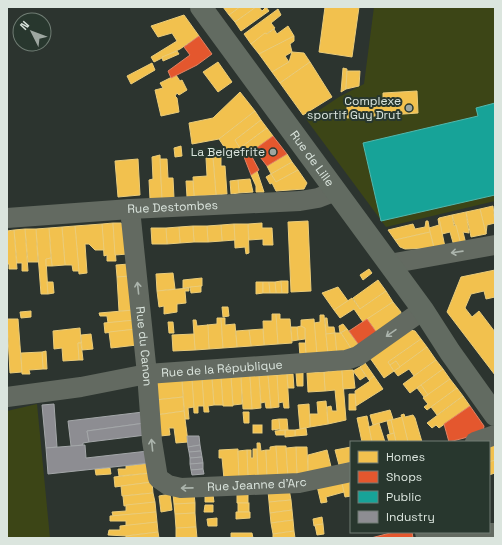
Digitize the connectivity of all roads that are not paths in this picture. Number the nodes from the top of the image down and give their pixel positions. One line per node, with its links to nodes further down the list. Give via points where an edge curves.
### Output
1 (201, 7): 2 (main road, Rue de Lille)
2 (336, 191): 3 (street, Rue Destombes, via 300,201); 6 (main road, Rue de Lille)
3 (130, 209): 4 (street, Rue Destombes); 8 (street, Rue du Canon, one-way to 3)
4 (7, 218)
5 (495, 245): 6 (street, one-way to 6)
6 (389, 264): 7 (main road, Rue de Lille)
7 (423, 310): 8 (street, Rue de la République, one-way to 8, via 352,359); 10 (main road, Rue de Lille, via 450,352)
8 (147, 374): 9 (street, Rue de la République); 14 (street, Rue du Canon, one-way to 8, via 158,478 155,464)
9 (7, 398)
10 (494, 408)
11 (495, 434): 12 (street)
12 (478, 441)
13 (350, 472): 14 (street, Rue Jeanne d'Arc, one-way to 14, via 306,483 254,486 181,488)
14 (162, 482)
15 (425, 533): 16 (street)
16 (495, 533)

